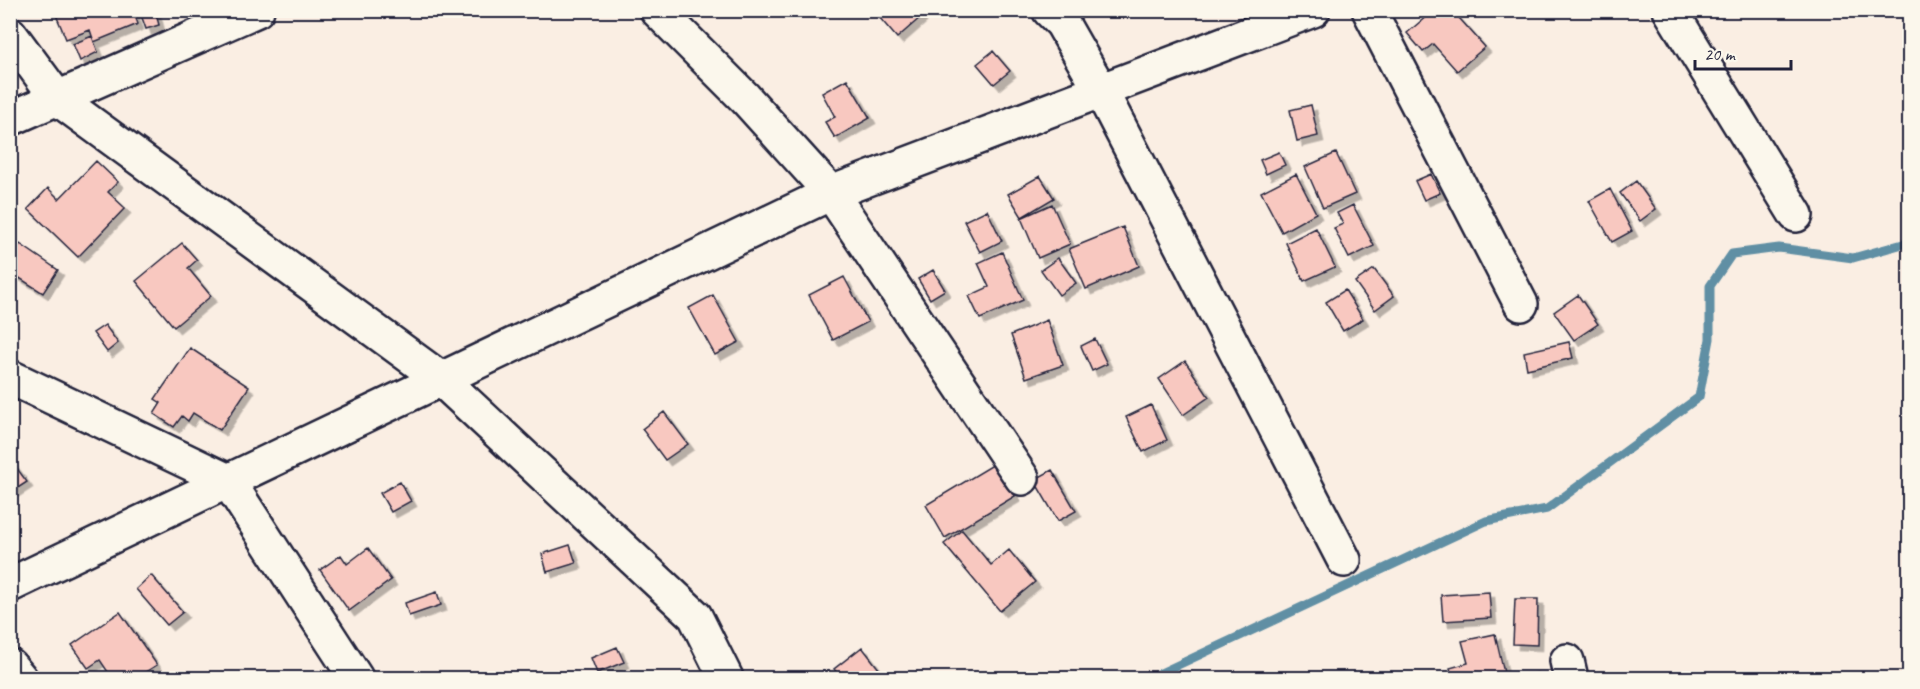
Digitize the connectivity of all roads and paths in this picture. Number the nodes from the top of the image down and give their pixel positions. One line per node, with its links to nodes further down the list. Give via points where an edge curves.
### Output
1 (257, 10): 9 (street)
2 (657, 10): 11 (street, via 745,98)
3 (1048, 10): 8 (street, via 1062,23)
4 (1313, 10): 8 (street)
5 (1369, 10): 13 (street)
6 (1670, 10): 12 (street)
7 (10, 34): 9 (street)
8 (1101, 91): 11 (street); 18 (street)
9 (58, 99): 10 (street); 15 (street)
10 (10, 119)
11 (831, 193): 15 (street); 16 (street)
12 (1796, 215)
13 (1521, 304)
14 (10, 377): 17 (street)
15 (441, 379): 17 (street); 23 (street, via 695,616)
16 (1022, 478)
17 (228, 481): 19 (street); 22 (street)
18 (1344, 560)
19 (10, 585)
20 (10, 666): 21 (street)
21 (20, 678)
22 (356, 678)
23 (726, 678)

